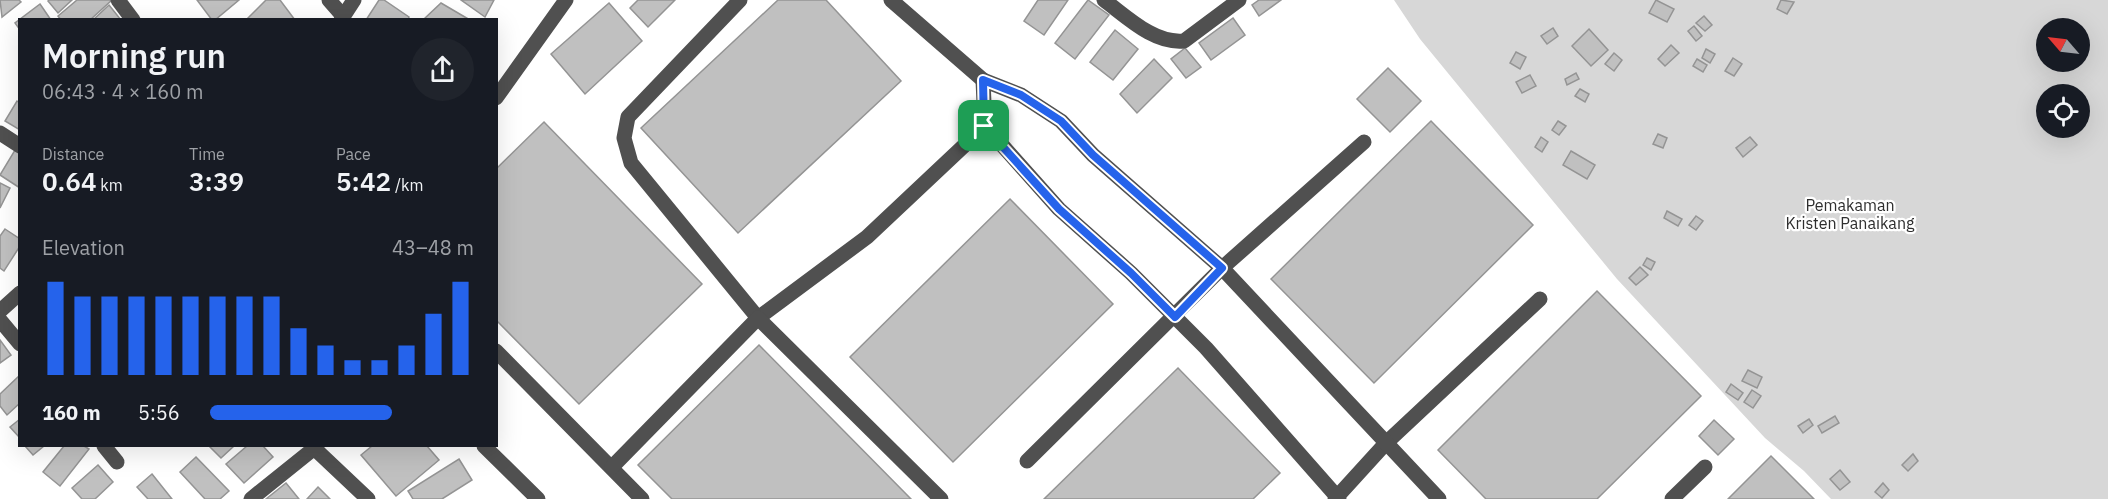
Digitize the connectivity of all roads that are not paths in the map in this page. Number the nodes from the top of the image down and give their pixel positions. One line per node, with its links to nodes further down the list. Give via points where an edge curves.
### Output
1 (118, 0): 9 (street)
2 (329, 0): 10 (street)
3 (354, 0): 10 (street)
4 (566, 0): 12 (street)
5 (740, 0): 20 (street, via 628,117 624,138 631,163)
6 (891, 0): 11 (street)
7 (1104, 0): 8 (street, via 1161,39 1173,42 1184,41)
8 (1239, 0)
9 (132, 18)
10 (342, 18)
11 (983, 80): 13 (street); 17 (street, via 1021,95 1061,121 1093,155)
12 (498, 95)
13 (984, 126): 19 (street, via 1059,209); 20 (street, via 867,237)
14 (0, 133): 16 (street)
15 (1364, 142): 17 (street)
16 (18, 145)
17 (1222, 268): 19 (street); 24 (street)
18 (1540, 299): 24 (street)
19 (1175, 317): 28 (street); 32 (street)
20 (759, 318): 30 (street); 37 (street)
21 (0, 320): 22 (street)
22 (18, 342)
23 (498, 353): 30 (street)
24 (1386, 443): 32 (street); 38 (street)
25 (105, 447): 29 (street)
26 (316, 447): 33 (street); 34 (street)
27 (485, 447): 35 (street)
28 (1027, 461)
29 (117, 462)
30 (612, 467): 36 (street)
31 (1705, 467): 39 (street)
32 (1337, 498)
33 (251, 499)
34 (368, 499)
35 (538, 499)
36 (642, 499)
37 (941, 499)
38 (1439, 499)
39 (1672, 499)

